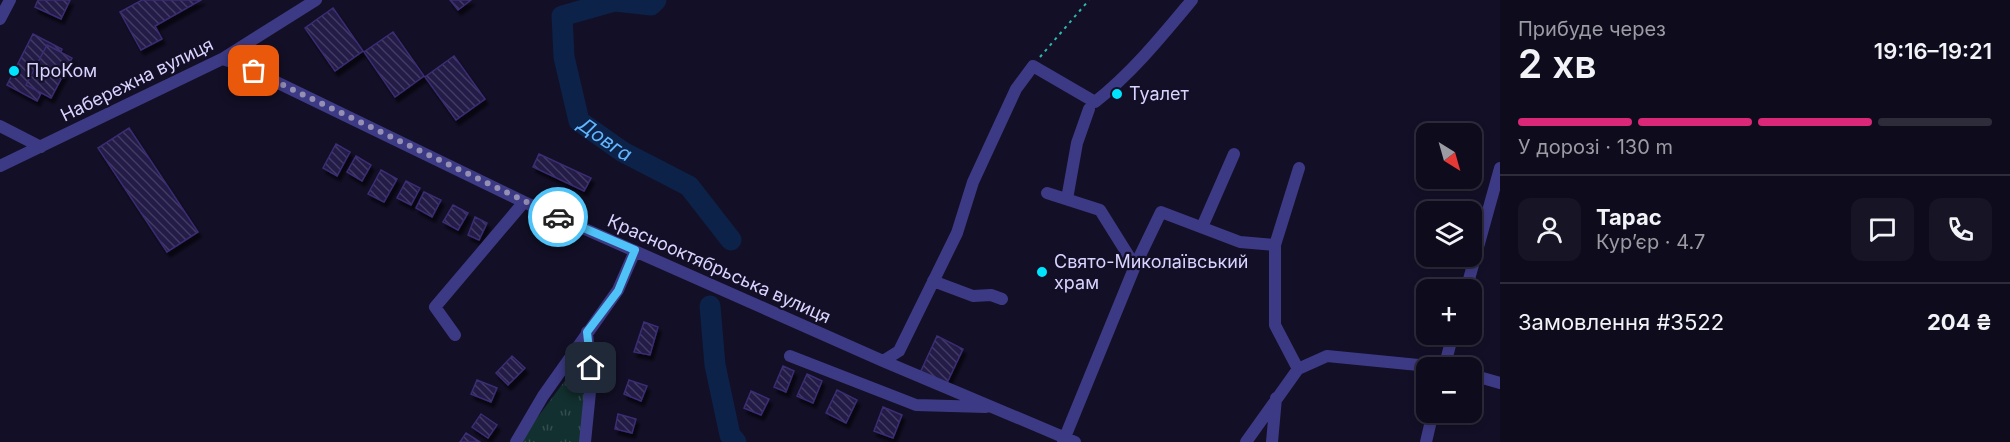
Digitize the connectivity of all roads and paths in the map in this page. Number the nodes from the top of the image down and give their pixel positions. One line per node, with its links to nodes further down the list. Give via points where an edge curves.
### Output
1 (10, 0): 6 (street)
2 (316, 0): 5 (street, Набережна вулиця)
3 (1089, 0): 8 (path)
4 (1192, 0): 8 (street, via 1155,45 1095,102)
5 (303, 4): 7 (street, Набережна вулиця)
6 (0, 19)
7 (222, 59): 11 (street, Набережна вулиця); 18 (street, Краснооктябрьська вулиця)
8 (1033, 66): 24 (street, via 1006,110 973,182 957,233)
9 (1089, 109): 17 (street, via 1077,143)
10 (0, 126): 11 (street)
11 (42, 147): 13 (street, Набережна вулиця)
12 (1234, 154): 19 (street)
13 (0, 166)
14 (1299, 168): 20 (street)
15 (1500, 168): 23 (street)
16 (1047, 193): 17 (street)
17 (1067, 199): 22 (street, via 1100,210)
18 (524, 202): 21 (street, Краснооктябрьська вулиця); 27 (street, via 435,307)
19 (1202, 227): 20 (street, via 1240,242); 22 (street, via 1161,212)
20 (1275, 245): 31 (street, via 1275,325)
21 (635, 250): 26 (street, via 618,291); 29 (street, Краснооктябрьська вулиця)
22 (1135, 266): 37 (street)
23 (1469, 279)
24 (933, 281): 25 (street, via 973,296); 29 (street, via 899,351)
25 (1002, 299)
26 (587, 332): 38 (street); 39 (street, via 591,382)
27 (455, 335)
28 (790, 356): 35 (street, via 916,405)
29 (883, 361): 35 (street, Краснооктябрьська вулиця)
30 (1416, 364): 31 (street, via 1327,356)
31 (1298, 369): 34 (street)
32 (1482, 378): 33 (street)
33 (1500, 383)
34 (1276, 397): 40 (street); 41 (street)
35 (993, 408): 37 (street, Краснооктябрьська вулиця)
36 (1430, 423): 42 (street)
37 (1068, 441)
38 (516, 442)
39 (585, 442)
40 (1246, 442)
41 (1272, 442)
42 (1426, 442)

